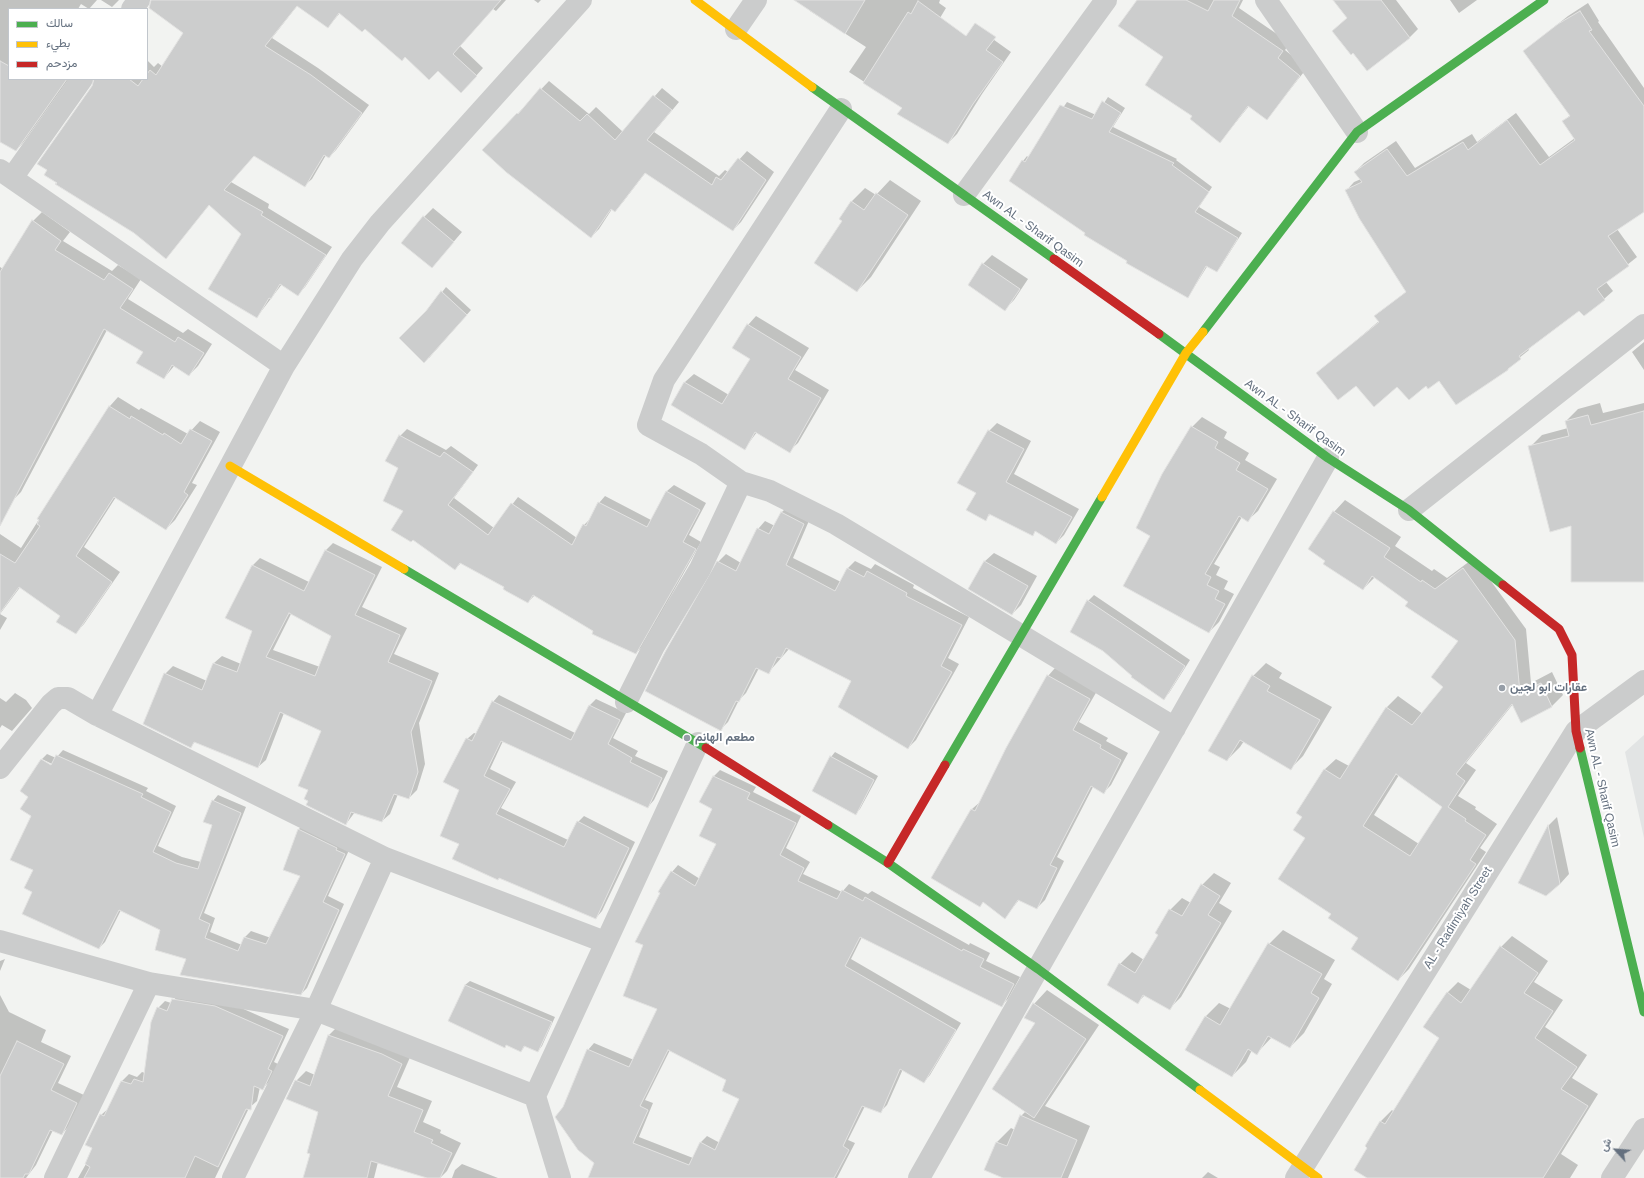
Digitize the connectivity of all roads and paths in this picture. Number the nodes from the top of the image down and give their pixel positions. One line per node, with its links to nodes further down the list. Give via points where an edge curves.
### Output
1 (581, 0): 15 (street, via 380,223 352,259)
2 (695, 0): 7 (street, Awn AL - Sharif Qasim)
3 (756, 0): 7 (street)
4 (1106, 0): 12 (street)
5 (1266, 0): 10 (street)
6 (1544, 0): 10 (street)
7 (736, 29): 9 (street, Awn AL - Sharif Qasim)
8 (81, 80): 11 (street)
9 (841, 109): 12 (street, Awn AL - Sharif Qasim); 18 (street, via 664,380 648,425 701,454)
10 (1357, 132): 14 (street)
11 (6, 174): 15 (street)
12 (964, 195): 14 (street, Awn AL - Sharif Qasim)
13 (1644, 325): 19 (street)
14 (1186, 353): 16 (street, Awn AL - Sharif Qasim); 20 (street)
15 (284, 366): 17 (street)
16 (1328, 458): 19 (street, Awn AL - Sharif Qasim); 24 (street)
17 (230, 466): 22 (street); 23 (street)
18 (742, 482): 20 (street, via 770,491 836,524); 22 (street, via 700,569 654,646)
19 (1409, 510): 25 (street, Awn AL - Sharif Qasim, via 1559,629 1572,655)
20 (1022, 636): 24 (street); 29 (street)
21 (1644, 681): 25 (street, AL - Radimiyah Street)
22 (626, 702): 26 (street)
23 (97, 715): 27 (street, via 68,698 58,698 50,704); 28 (street)
24 (1175, 728): 32 (street)
25 (1576, 731): 35 (street, Awn AL - Sharif Qasim); 38 (street, AL - Radimiyah Street)
26 (698, 743): 29 (street); 31 (street)
27 (0, 768)
28 (385, 858): 31 (street); 34 (street)
29 (888, 863): 32 (street)
30 (0, 940): 33 (street)
31 (605, 942): 36 (street)
32 (1038, 969): 38 (street); 42 (street)
33 (149, 983): 34 (street); 39 (street)
34 (316, 1010): 36 (street); 40 (street)
35 (1644, 1012)
36 (535, 1096): 41 (street)
37 (1644, 1129): 43 (street)
38 (1306, 1174)
39 (54, 1178)
40 (233, 1178)
41 (560, 1178)
42 (918, 1178)
43 (1612, 1178)

